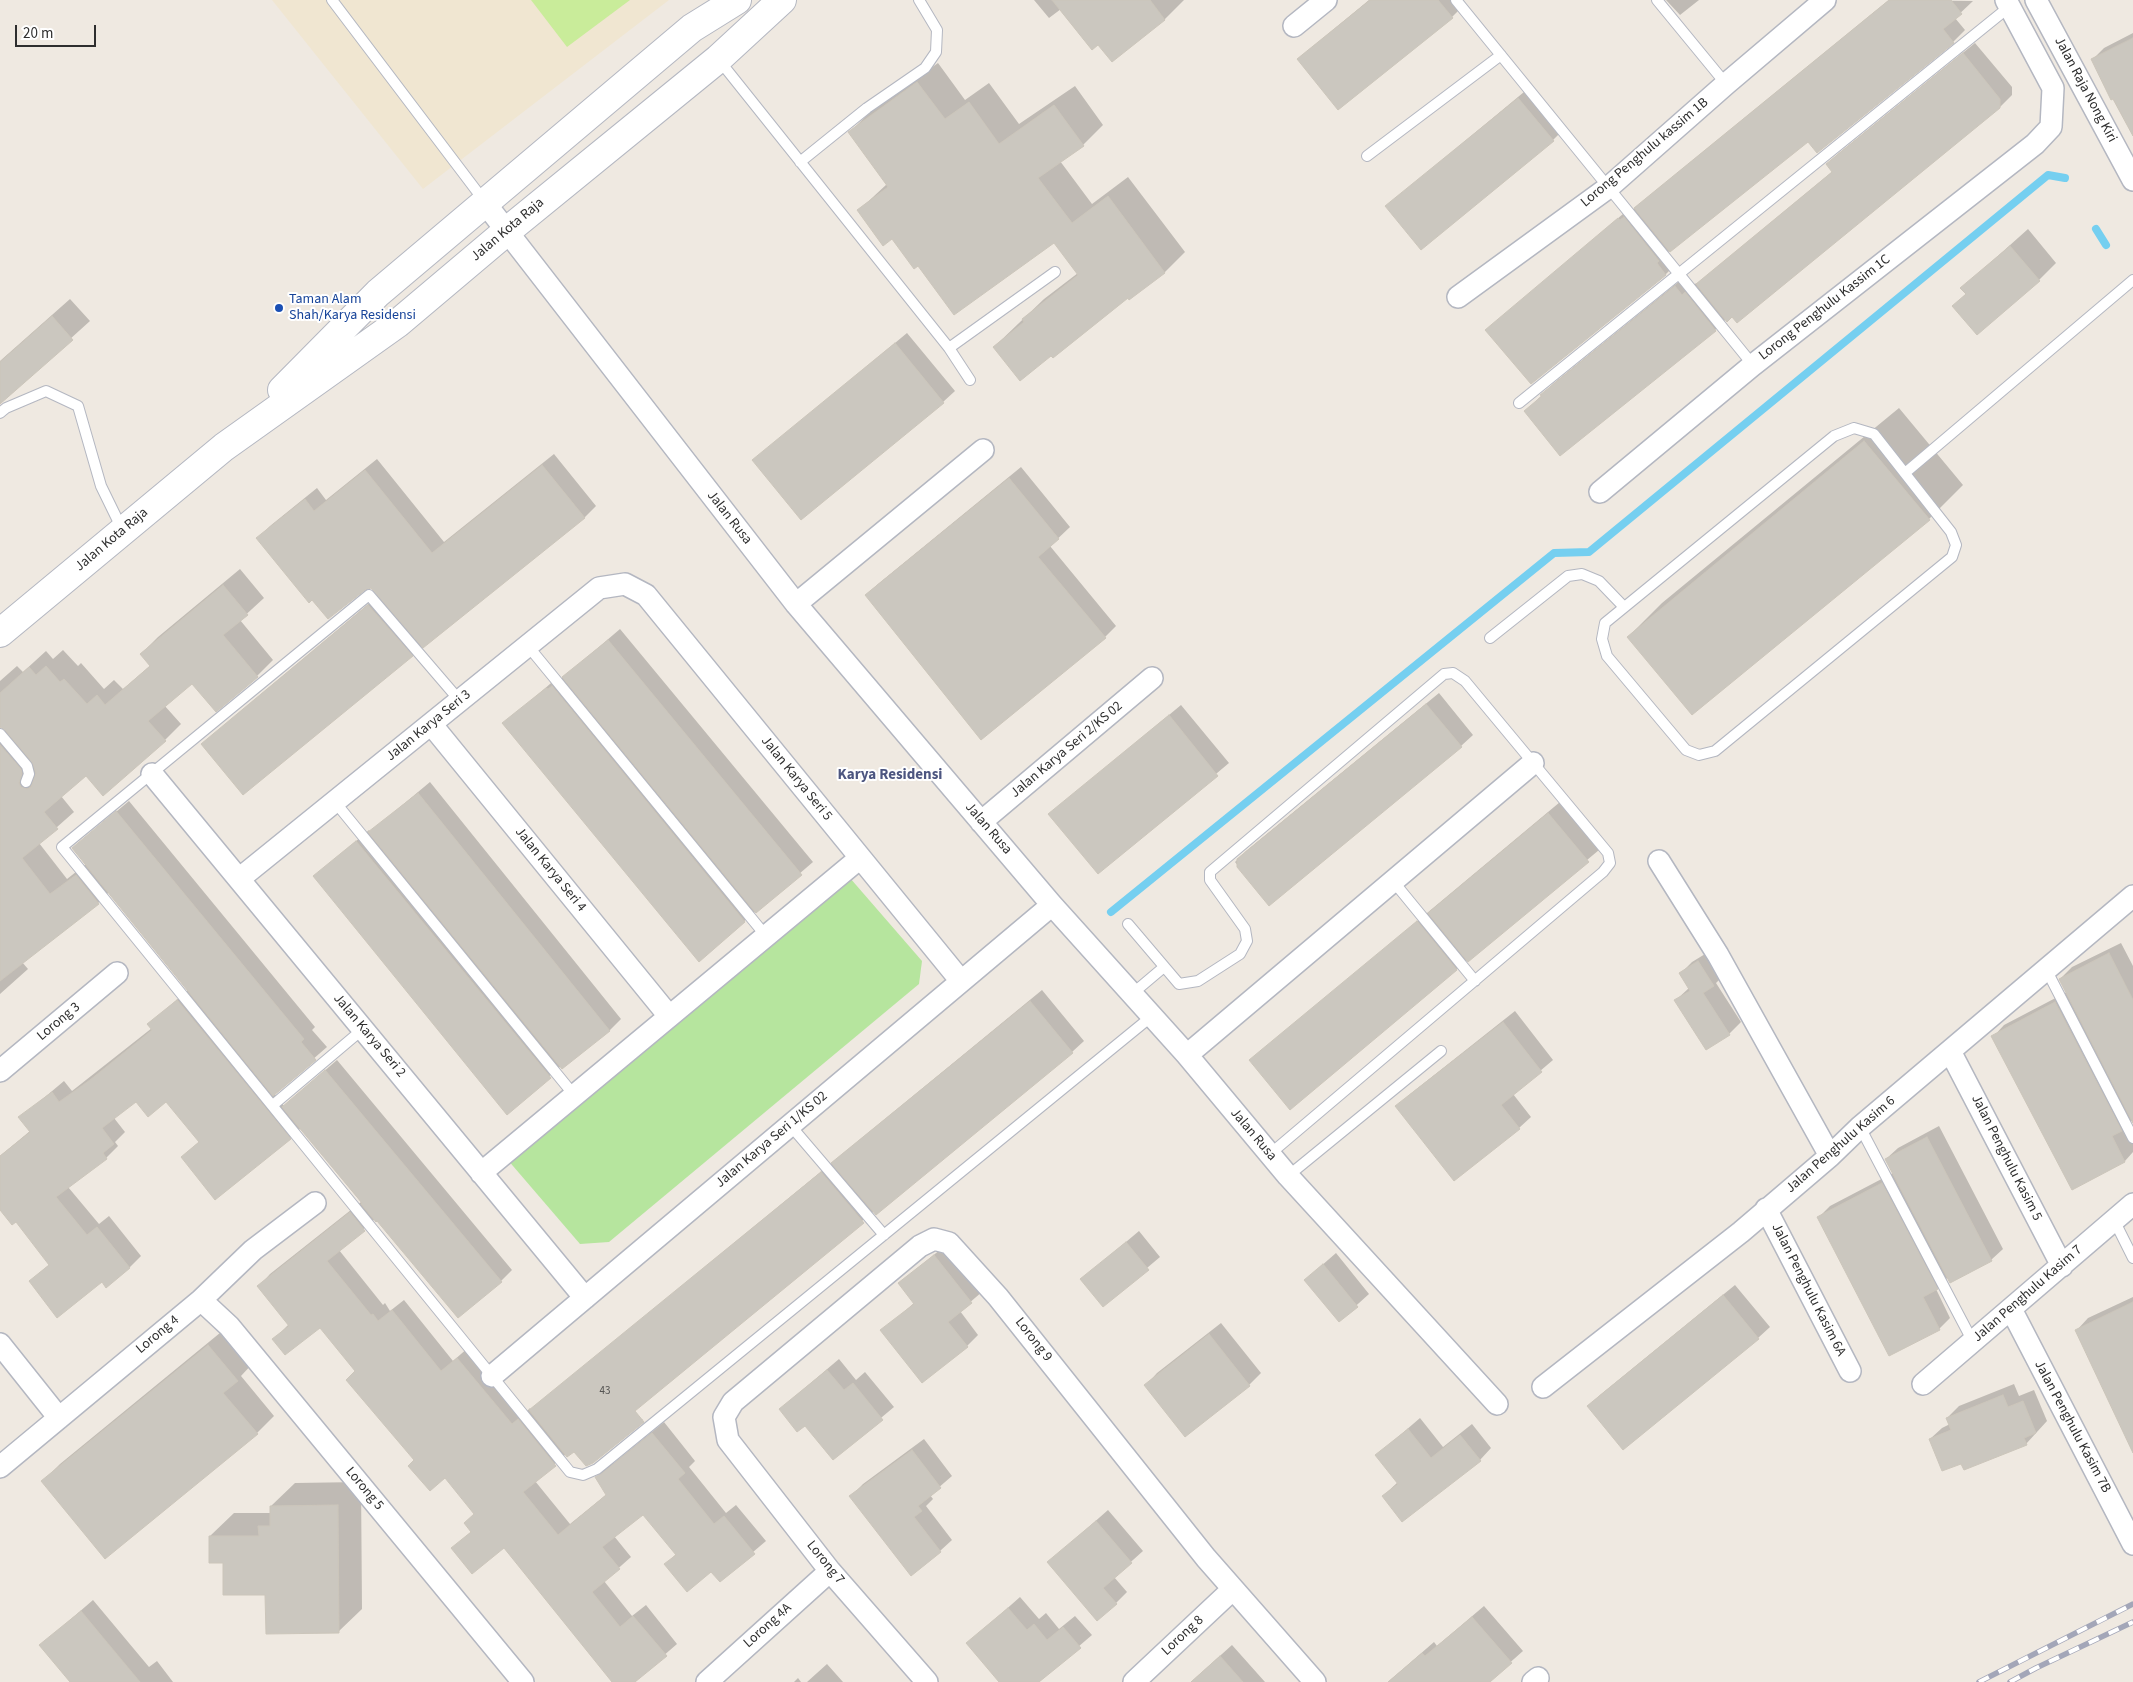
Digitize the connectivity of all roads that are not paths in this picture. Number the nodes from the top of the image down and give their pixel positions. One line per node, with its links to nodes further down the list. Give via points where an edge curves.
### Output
1 (332, 0): 19 (lane)
2 (737, 0): 19 (main road, Jalan Kota Raja, via 692,28)
3 (782, 0): 13 (main road, Jalan Kota Raja)
4 (919, 0): 16 (lane, via 937,30 936,52 925,68 867,108)
5 (1326, 0): 11 (street)
6 (1456, 0): 12 (lane)
7 (1657, 0): 14 (lane)
8 (1825, 0): 14 (street, Lorong Penghulu kassim 1B)
9 (2036, 0): 17 (street, Jalan Raja Nong Kiri)
10 (2008, 3): 22 (lane); 26 (street, Lorong Penghulu Kassim 1C, via 2053,88 2051,127 2036,144)
11 (1294, 26)
12 (1501, 55): 15 (lane); 18 (lane)
13 (718, 59): 16 (lane); 20 (main road, Jalan Kota Raja)
14 (1726, 84): 18 (street, Lorong Penghulu kassim 1B)
15 (1367, 156)
16 (800, 162): 25 (lane)
17 (2133, 180)
18 (1608, 187): 22 (lane); 24 (street, Lorong Penghulu kassim 1B)
19 (485, 203): 20 (street, Jalan Rusa); 30 (main road, Jalan Kota Raja, via 378,294)
20 (507, 231): 30 (main road, Jalan Kota Raja, via 398,323); 36 (street, Jalan Rusa)
21 (1055, 272): 25 (lane)
22 (1678, 273): 26 (lane); 28 (lane)
23 (2133, 280): 32 (lane)
24 (1458, 297)
25 (949, 348): 27 (lane)
26 (1753, 365): 33 (street, Lorong Penghulu Kassim 1C)
27 (970, 380)
28 (1519, 402)
29 (0, 413): 34 (lane, via 46,391 78,406 101,486)
30 (224, 447): 34 (main road, Jalan Kota Raja)
31 (982, 450): 36 (street)
32 (1905, 472): 37 (lane, via 1874,434 1854,428 1834,436); 37 (lane, via 1951,532 1956,544 1952,557 1714,751 1699,755 1686,750 1607,656 1602,638 1605,623)
33 (1600, 492)
34 (123, 530): 38 (main road, Jalan Kota Raja)
35 (625, 584): 40 (street, Jalan Karya Seri 3, via 599,588); 50 (street, Jalan Karya Seri 5, via 646,595)
36 (796, 604): 49 (street, Jalan Rusa)
37 (1624, 607): 39 (lane, via 1599,581 1582,574 1568,576)
38 (0, 633)
39 (1490, 638)
40 (528, 646): 42 (street, Jalan Karya Seri 3); 57 (lane)
41 (1152, 678): 49 (street, Jalan Karya Seri 2/KS 02)
42 (460, 701): 43 (street, Jalan Karya Seri 3); 46 (lane, via 369,596)
43 (431, 724): 48 (street, Jalan Karya Seri 3); 64 (street, Jalan Karya Seri 4)
44 (0, 734): 47 (lane, via 27,766)
45 (1533, 763): 53 (street); 58 (lane, via 1465,681 1453,673 1444,674 1210,872 1210,880 1245,928 1247,941 1240,954 1198,981 1179,984); 62 (lane, via 1608,853 1610,863)
46 (152, 774): 52 (street, Jalan Karya Seri 2); 72 (lane, via 62,847)
47 (26, 782)
48 (335, 802): 52 (street, Jalan Karya Seri 3); 71 (lane)
49 (981, 822): 55 (street, Jalan Rusa)
50 (860, 858): 57 (street); 61 (street, Jalan Karya Seri 5)
51 (1659, 861): 77 (street, via 1718,956)
52 (239, 879): 66 (street, Jalan Karya Seri 2)
53 (1393, 881): 62 (lane); 69 (street)
54 (2133, 896): 59 (street, Jalan Penghulu Kasim 6)
55 (1052, 905): 61 (street, Jalan Karya Seri 1/KS 02); 63 (street, Jalan Rusa)
56 (1128, 924): 58 (lane)
57 (766, 936): 64 (street)
58 (1164, 967): 63 (lane)
59 (2046, 969): 68 (street, Jalan Penghulu Kasim 6); 75 (lane)
60 (117, 973): 70 (street, Lorong 3)
61 (961, 981): 73 (street, Jalan Karya Seri 1/KS 02)
62 (1475, 981): 76 (lane)
63 (1132, 994): 65 (street, Jalan Rusa)
64 (669, 1016): 71 (street)
65 (1152, 1016): 69 (street, Jalan Rusa); 84 (lane)
66 (363, 1029): 72 (lane); 78 (street, Jalan Karya Seri 2)
67 (1441, 1051): 79 (lane)
68 (1950, 1051): 74 (street, Jalan Penghulu Kasim 6); 86 (street, Jalan Penghulu Kasim 5)
69 (1187, 1055): 76 (street, Jalan Rusa)
70 (0, 1071)
71 (574, 1095): 78 (street)
72 (272, 1105): 93 (lane)
73 (790, 1125): 84 (lane); 87 (street, Jalan Karya Seri 1/KS 02)
74 (1860, 1127): 77 (street, Jalan Penghulu Kasim 6); 90 (lane)
75 (2133, 1138)
76 (1270, 1154): 79 (street, Jalan Rusa)
77 (1830, 1156): 82 (street, Jalan Penghulu Kasim 6)
78 (481, 1173): 87 (street, Jalan Karya Seri 2)
79 (1288, 1176): 96 (street, Jalan Rusa)
80 (315, 1203): 88 (street, Lorong 4, via 253,1250)
81 (2133, 1204): 83 (street, Jalan Penghulu Kasim 7)
82 (1766, 1209): 92 (street, Jalan Penghulu Kasim 6A); 95 (street, Jalan Penghulu Kasim 6)
83 (2114, 1220): 85 (lane); 86 (street, Jalan Penghulu Kasim 7)
84 (884, 1235): 93 (lane, via 596,1469 583,1475 570,1472)
85 (2133, 1258)
86 (2062, 1266): 89 (street, Jalan Penghulu Kasim 7)
87 (585, 1298): 93 (street, Jalan Karya Seri 1/KS 02)
88 (201, 1300): 97 (street, Lorong 4); 103 (street, Lorong 5, via 229,1326)
89 (2011, 1310): 90 (street, Jalan Penghulu Kasim 7); 100 (street, Jalan Penghulu Kasim 7B)
90 (1973, 1342): 94 (street, Jalan Penghulu Kasim 7)
91 (0, 1344): 97 (street)
92 (1850, 1371)
93 (492, 1376)
94 (1923, 1384)
95 (1544, 1387)
96 (1497, 1404)
97 (59, 1418): 99 (street, Lorong 4)
98 (728, 1440): 101 (street, Lorong 7); 102 (street, Lorong 9, via 724,1417 733,1402 920,1246 934,1239 949,1243 998,1297)
99 (0, 1466)
100 (2133, 1544)
101 (830, 1571): 104 (street, Lorong 4A); 105 (street, Lorong 7)
102 (1232, 1590): 106 (street, Lorong 8); 107 (street, Lorong 9)
103 (522, 1682)
104 (707, 1682)
105 (927, 1682)
106 (1134, 1682)
107 (1316, 1682)

